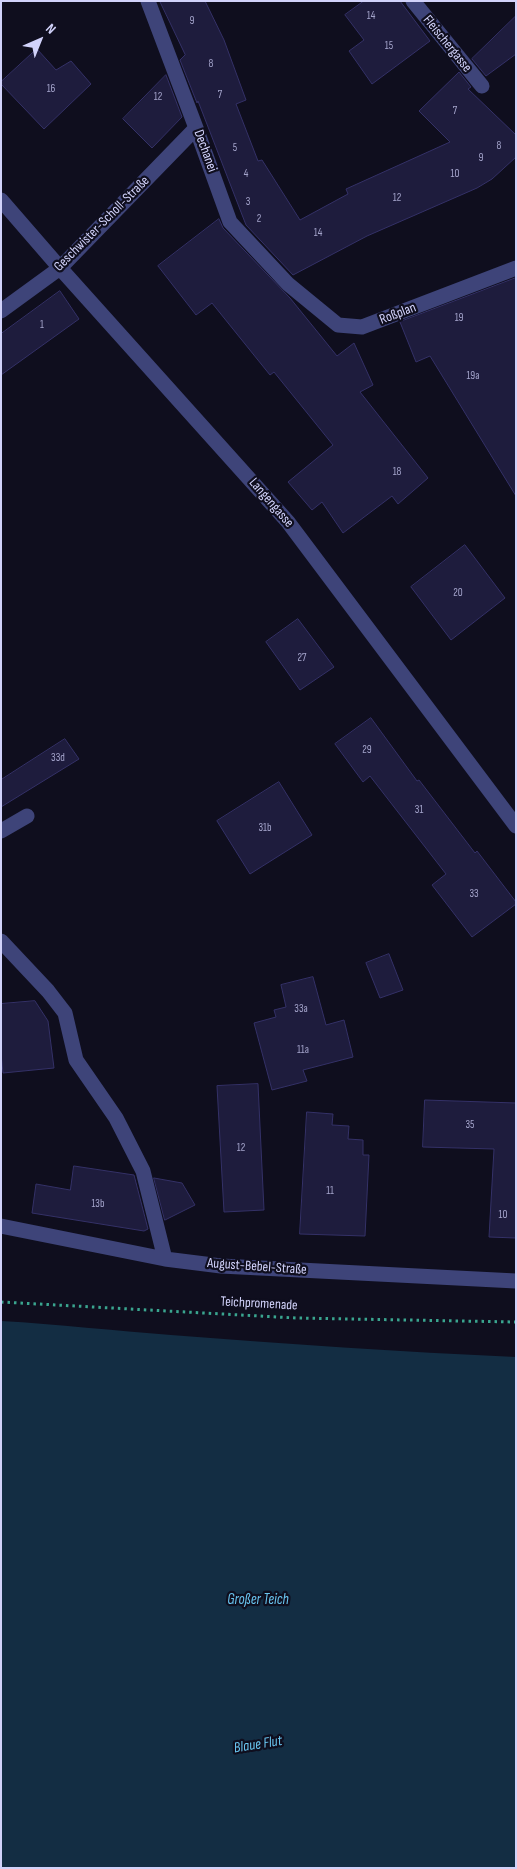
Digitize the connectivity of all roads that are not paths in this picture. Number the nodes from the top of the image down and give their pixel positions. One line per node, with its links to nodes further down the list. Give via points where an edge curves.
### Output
1 (148, 1): 4 (street, Dechanei)
2 (412, 1): 3 (street, Fleischergasse)
3 (482, 86)
4 (196, 128): 6 (street, Geschwister-Scholl-Straße); 8 (street, Dechanei, via 230,222)
5 (1, 200): 6 (street, Langengasse)
6 (60, 268): 9 (street, Geschwister-Scholl-Straße); 11 (street, Langengasse, via 288,522)
7 (516, 268): 8 (street, Roßplan, via 362,327 338,325)
8 (288, 284)
9 (1, 311)
10 (27, 816): 12 (street)
11 (516, 826)
12 (1, 831)
13 (1, 941): 15 (street, via 65,1013 76,1060 116,1118 143,1171)
14 (1, 1226): 15 (street, August-Bebel-Straße)
15 (164, 1259): 16 (street, August-Bebel-Straße, via 221,1266)
16 (516, 1281)

